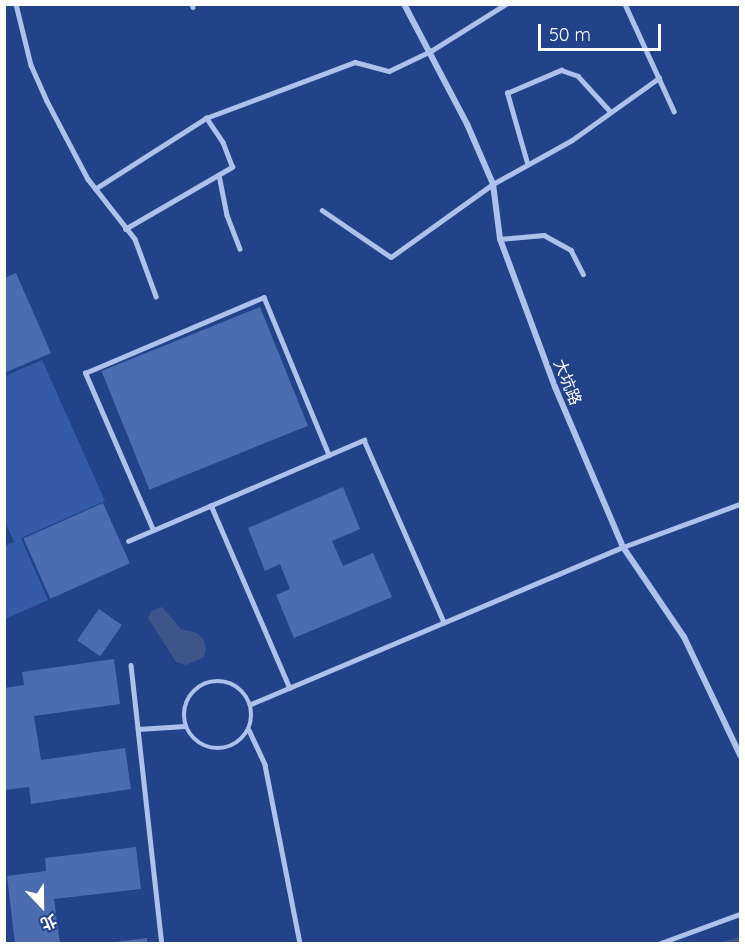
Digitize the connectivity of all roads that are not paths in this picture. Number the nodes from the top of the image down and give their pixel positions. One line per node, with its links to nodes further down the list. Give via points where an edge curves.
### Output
1 (16, 4): 13 (lane, via 31,64)
2 (404, 4): 5 (street, 大坑路)
3 (506, 4): 5 (lane)
4 (625, 4): 6 (lane)
5 (431, 51): 9 (lane, via 389,72 355,62); 12 (street, 大坑路)
6 (659, 78): 7 (lane); 8 (lane)
7 (610, 111): 10 (lane, via 572,140); 10 (lane, via 578,76 561,70 507,93)
8 (674, 111)
9 (206, 118): 11 (lane, via 232,167); 13 (lane)
10 (527, 163): 12 (lane)
11 (219, 175): 15 (lane); 17 (lane, via 227,215)
12 (493, 184): 14 (lane, via 391,257); 16 (street, 大坑路)
13 (95, 189): 15 (lane)
14 (322, 210)
15 (125, 229): 19 (lane, via 135,239)
16 (500, 239): 18 (lane, via 544,235 571,250); 25 (street, 大坑路, via 555,387)
17 (240, 249)
18 (583, 274)
19 (156, 296)
20 (329, 455): 22 (lane); 23 (lane, via 264,297 117,359 85,373); 26 (lane, via 364,440)
21 (741, 504): 25 (lane)
22 (211, 505): 23 (lane); 28 (lane)
23 (153, 530): 24 (lane)
24 (128, 541)
25 (623, 548): 26 (lane); 33 (street, 大坑路, via 684,637)
26 (444, 622): 28 (lane)
27 (132, 665): 31 (lane)
28 (290, 688): 29 (lane)
29 (251, 704): 30 (lane, via 233,684 207,682 187,700); 32 (lane)
30 (185, 726): 31 (lane); 32 (lane, via 192,737 215,749 240,741)
31 (138, 729): 35 (lane)
32 (249, 730): 36 (lane, via 265,765)
33 (741, 755)
34 (741, 914): 37 (lane)
35 (162, 944)
36 (300, 944)
37 (658, 944)

